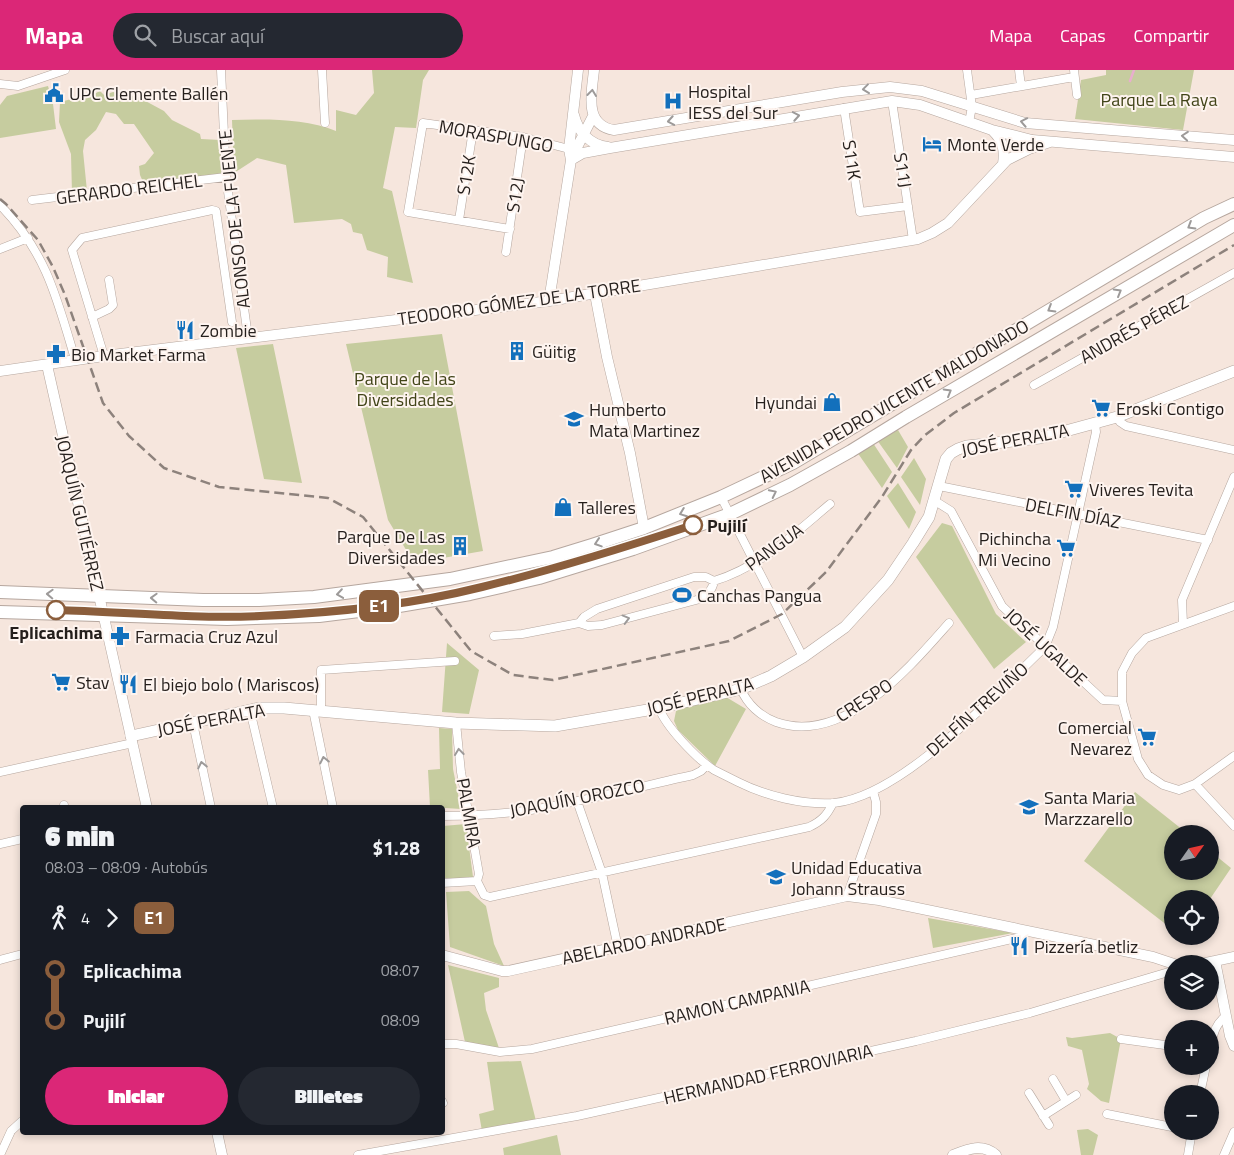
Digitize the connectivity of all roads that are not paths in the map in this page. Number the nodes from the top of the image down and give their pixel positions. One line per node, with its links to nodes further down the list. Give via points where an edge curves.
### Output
1 (65, 70): 9 (street, via 18,86)
2 (221, 70): 32 (street, ALONSO DE LA FUENTE)
3 (322, 70): 19 (street)
4 (578, 70): 14 (street)
5 (594, 70): 17 (street, one-way to 5, via 591,101)
6 (967, 70): 11 (street)
7 (1019, 70): 10 (street)
8 (1074, 73): 10 (street); 12 (street)
9 (0, 84)
10 (1021, 86): 11 (street)
11 (971, 95): 15 (street)
12 (1077, 95)
13 (892, 101): 16 (street); 18 (street, via 920,105); 36 (street, S11J)
14 (573, 106): 22 (street); 28 (street)
15 (972, 107): 17 (street, one-way to 17, via 922,91 890,88 842,92 620,130 606,128); 18 (street); 25 (street, one-way to 15, via 1025,123)
16 (844, 108): 27 (street, one-way to 16); 36 (street, S11K, via 860,212)
17 (594, 116): 22 (street)
18 (969, 122): 21 (street)
19 (324, 123)
20 (473, 130): 23 (street, MORASPUNGO); 37 (street, S12K); 37 (street, MORASPUNGO, via 423,123 408,212)
21 (992, 130): 24 (street); 31 (street, via 1003,146)
22 (583, 135): 27 (street); 30 (street)
23 (523, 137): 28 (street, MORASPUNGO); 39 (street, S12J)
24 (1032, 140): 26 (street); 31 (street, TEODORO GÓMEZ DE LA TORRE, via 1020,145)
25 (1234, 140)
26 (1050, 142): 29 (street); 31 (street, TEODORO GÓMEZ DE LA TORRE)
27 (610, 148): 30 (street, via 583,153)
28 (569, 149): 30 (street)
29 (1234, 157)
30 (571, 160): 47 (street)
31 (1005, 162): 41 (street, TEODORO GÓMEZ DE LA TORRE, via 948,223)
32 (226, 177): 33 (street, GERARDO REICHEL); 50 (street, ALONSO DE LA FUENTE)
33 (32, 200)
34 (1234, 204): 62 (main road, AVENIDA PEDRO VICENTE MALDONADO, one-way to 62, via 1204,218 817,450)
35 (0, 205): 40 (street)
36 (908, 206): 41 (street, S11J)
37 (459, 220): 39 (street)
38 (1234, 225): 65 (main road, AVENIDA PEDRO VICENTE MALDONADO, one-way to 38, via 851,451)
39 (510, 229): 43 (street, S12J)
40 (28, 238): 42 (street); 52 (street, via 48,274)
41 (913, 240): 46 (street, TEODORO GÓMEZ DE LA TORRE)
42 (0, 249)
43 (506, 252)
44 (1234, 273): 56 (street, ANDRÉS PÉREZ)
45 (109, 280): 48 (street, via 113,305)
46 (595, 294): 47 (street, TEODORO GÓMEZ DE LA TORRE); 67 (street)
47 (550, 302): 50 (street, TEODORO GÓMEZ DE LA TORRE)
48 (92, 317): 49 (street, via 72,250 76,243 82,238 212,210 217,215); 51 (street)
49 (232, 322)
50 (248, 337): 51 (street, TEODORO GÓMEZ DE LA TORRE)
51 (104, 356): 52 (street, TEODORO GÓMEZ DE LA TORRE)
52 (75, 359): 53 (street, TEODORO GÓMEZ DE LA TORRE)
53 (46, 364): 54 (street, TEODORO GÓMEZ DE LA TORRE); 72 (street, JOAQUÍN GUTIÉRREZ)
54 (0, 371)
55 (1234, 371): 57 (main road, JOSÉ PERALTA)
56 (1034, 385)
57 (1117, 417): 58 (main road, JOSÉ PERALTA); 59 (street, via 1126,426)
58 (1095, 423): 61 (main road, JOSÉ PERALTA, via 1040,438 958,448 943,465); 66 (street, DELFÍN TREVIÑO, via 1096,432)
59 (1234, 450)
60 (1234, 477): 68 (street)
61 (939, 486): 63 (main road, JOSÉ PERALTA); 66 (street, DELFIN DÍAZ)
62 (722, 497): 65 (street); 67 (main road, AVENIDA PEDRO VICENTE MALDONADO, one-way to 67)
63 (934, 501): 80 (street, JOSÉ UGALDE, via 951,510 1002,606); 81 (main road, JOSÉ PERALTA, via 929,517 888,580 846,627)
64 (830, 504): 69 (street, PANGUA)
65 (730, 514): 69 (street); 75 (main road, AVENIDA PEDRO VICENTE MALDONADO, via 633,550 539,578 398,606 319,616)
66 (1078, 515): 68 (street, DELFIN DÍAZ); 80 (street, DELFÍN TREVIÑO, via 1053,627)
67 (644, 528): 72 (main road, AVENIDA PEDRO VICENTE MALDONADO, one-way to 72, via 553,557 424,584 259,600)
68 (1208, 540): 78 (street, via 1182,600)
69 (756, 563): 70 (street, PANGUA); 81 (street)
70 (714, 581): 76 (street, PANGUA, via 706,577 694,578 597,609); 76 (street, PANGUA, one-way to 70, via 602,626 700,599 713,588)
71 (0, 592): 72 (main road, AVENIDA PEDRO VICENTE MALDONADO, one-way to 71)
72 (98, 596): 75 (street, JOAQUÍN GUTIÉRREZ)
73 (1234, 606): 78 (street)
74 (0, 612): 75 (main road, AVENIDA PEDRO VICENTE MALDONADO)
75 (102, 615): 90 (street, JOAQUÍN GUTIÉRREZ)
76 (579, 623): 79 (street, PANGUA)
77 (949, 623): 83 (street, CRESPO, via 891,684 853,711 832,721 810,726 772,721 754,709)
78 (1183, 624): 84 (street, via 1146,638 1132,653 1122,672)
79 (494, 636)
80 (1045, 647): 84 (street, JOSÉ UGALDE, via 1103,700); 95 (street, DELFÍN TREVIÑO, via 948,740)
81 (803, 656): 83 (main road, JOSÉ PERALTA, via 771,676)
82 (455, 661): 87 (street, via 320,670)
83 (741, 689): 85 (main road, JOSÉ PERALTA)
84 (1122, 701): 94 (street, via 1138,760 1148,775 1179,790)
85 (659, 708): 89 (main road, JOSÉ PERALTA, via 554,726); 92 (street, DELFÍN TREVIÑO, via 669,726)
86 (250, 710): 87 (main road, JOSÉ PERALTA); 88 (main road, JOSÉ PERALTA); 100 (street)
87 (317, 711): 89 (main road, JOSÉ PERALTA); 101 (street, one-way to 87)
88 (193, 723): 90 (main road, JOSÉ PERALTA); 99 (street, one-way to 88)
89 (456, 723): 103 (street, PALMIRA, one-way to 89)
90 (132, 739): 93 (street, JOSÉ PERALTA); 98 (street, JOAQUÍN GUTIÉRREZ)
91 (1234, 756): 94 (street)
92 (707, 765): 96 (street, JOAQUÍN OROZCO, via 693,775); 97 (street, DELFÍN TREVIÑO, via 766,794)
93 (0, 772)
94 (1196, 784): 104 (street)
95 (873, 791): 97 (street, DELFÍN TREVIÑO); 110 (street, via 876,814)
96 (577, 801): 103 (street, JOAQUÍN OROZCO); 107 (street)
97 (833, 803): 107 (street, via 826,816 810,827)
98 (146, 805)
99 (210, 805)
100 (272, 805)
101 (333, 805)
102 (445, 816): 103 (street, JOAQUÍN OROZCO)
103 (470, 816): 108 (street, PALMIRA)
104 (1234, 826)
105 (20, 839): 106 (street)
106 (0, 844)
107 (602, 873): 108 (street, via 490,897 484,894); 112 (street)
108 (477, 881): 109 (street)
109 (445, 883)
110 (847, 896): 111 (street); 114 (street, ABELARDO ANDRADE, via 508,971)
111 (1028, 931): 118 (street); 124 (street, RAMON CAMPANIA, via 1021,937 532,1048 500,1052)
112 (617, 942)
113 (20, 955): 116 (street)
114 (445, 956)
115 (1234, 957): 117 (street)
116 (0, 960)
117 (1219, 960)
118 (1164, 961)
119 (1164, 973): 141 (street, HERMANDAD FERROVIARIA, via 1030,1014 792,1069 577,1116)
120 (1219, 983): 121 (street)
121 (1225, 1017): 122 (street); 126 (street)
122 (1219, 1022)
123 (1121, 1039): 125 (street)
124 (445, 1044)
125 (1164, 1045)
126 (1234, 1046)
127 (1053, 1079): 130 (street)
128 (1029, 1093): 132 (street)
129 (1076, 1095): 130 (street)
130 (1066, 1101): 132 (street)
131 (1107, 1114): 135 (street)
132 (1043, 1116): 134 (street)
133 (20, 1123): 139 (street, via 11,1131)
134 (1048, 1125)
135 (1164, 1125)
136 (1234, 1132): 145 (street)
137 (218, 1135): 140 (street)
138 (1190, 1140): 144 (street)
139 (0, 1155)
140 (222, 1155)
141 (358, 1155)
142 (953, 1155): 143 (street, via 971,1148 982,1148)
143 (996, 1155)
144 (1188, 1155)
145 (1224, 1155)

